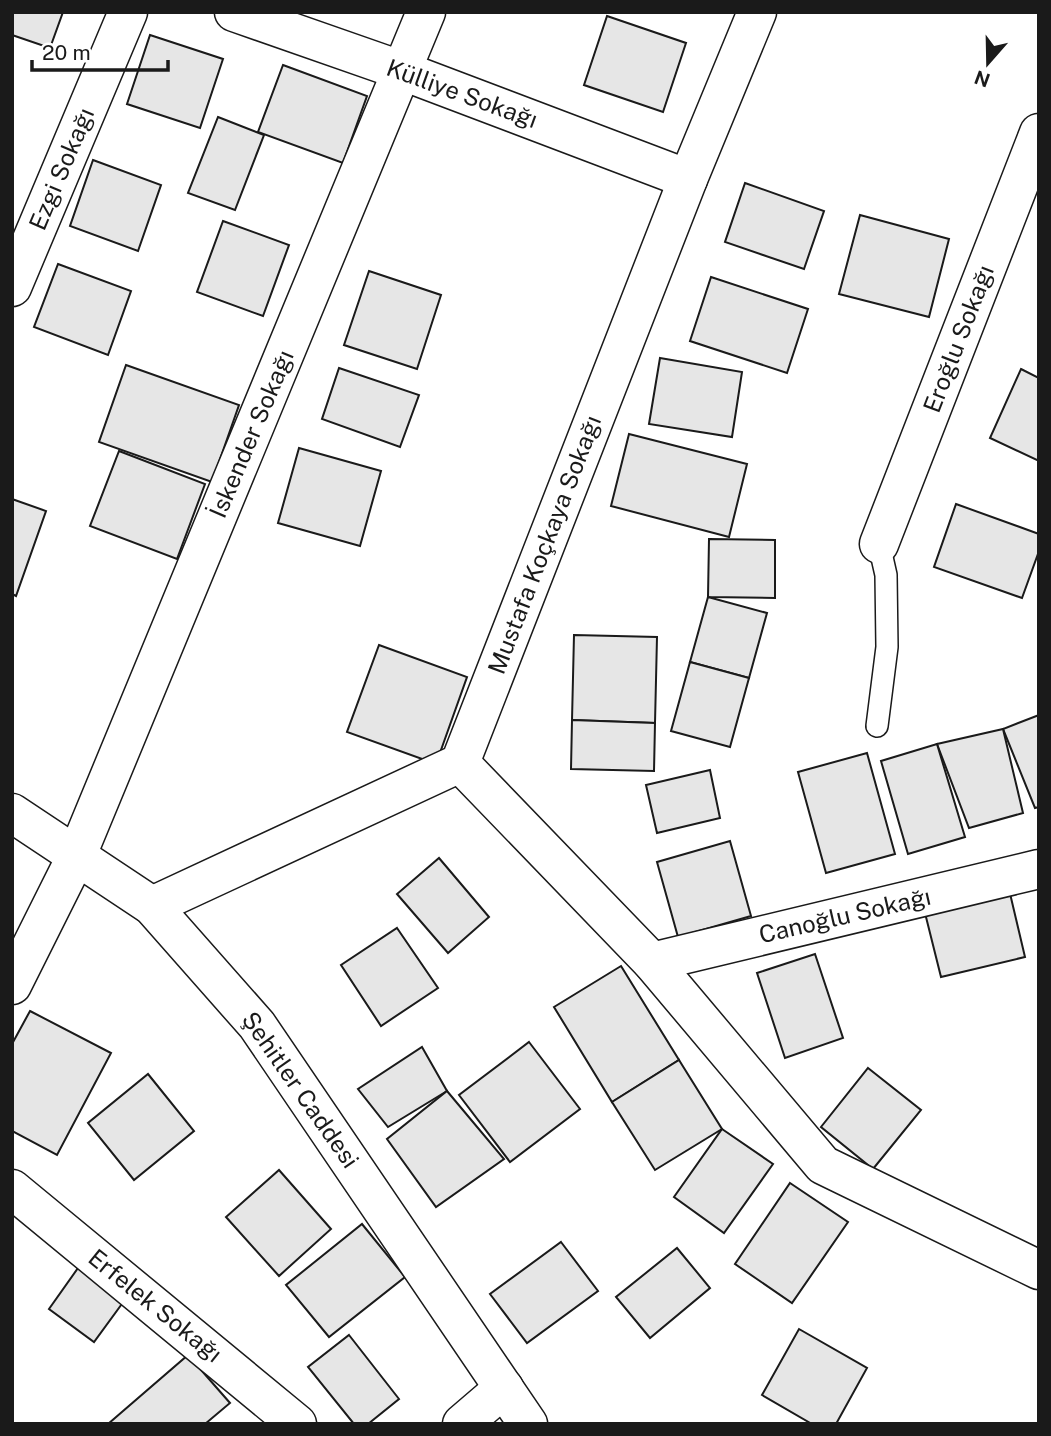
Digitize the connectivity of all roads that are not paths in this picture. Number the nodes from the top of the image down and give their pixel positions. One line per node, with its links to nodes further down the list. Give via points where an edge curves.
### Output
1 (128, 12): 8 (street, Ezgi Sokağı)
2 (234, 12): 5 (street, Külliye Sokağı)
3 (426, 12): 5 (street, İskender Sokağı)
4 (757, 12): 7 (street, Mustafa Koçkaya Sokağı)
5 (403, 71): 7 (street, Külliye Sokağı); 13 (street, İskender Sokağı)
6 (1039, 133): 9 (street, Eroğlu Sokağı)
7 (688, 179): 11 (street, Mustafa Koçkaya Sokağı)
8 (12, 287)
9 (879, 544): 10 (lane, via 886,575 887,647)
10 (877, 726)
11 (460, 763): 15 (street); 16 (street)
12 (12, 813): 13 (street, Şehitler Caddesi)
13 (77, 855): 15 (street, Şehitler Caddesi); 17 (street, İskender Sokağı)
14 (1039, 869): 16 (street, Canoğlu Sokağı)
15 (152, 906): 20 (street, Şehitler Caddesi, via 257,1025)
16 (652, 962): 19 (street, via 823,1165)
17 (12, 985)
18 (12, 1189): 21 (street, Erfelek Sokağı)
19 (1039, 1270)
20 (505, 1388): 22 (street); 23 (street, Şehitler Caddesi)
21 (297, 1424)
22 (462, 1424)
23 (528, 1424)

